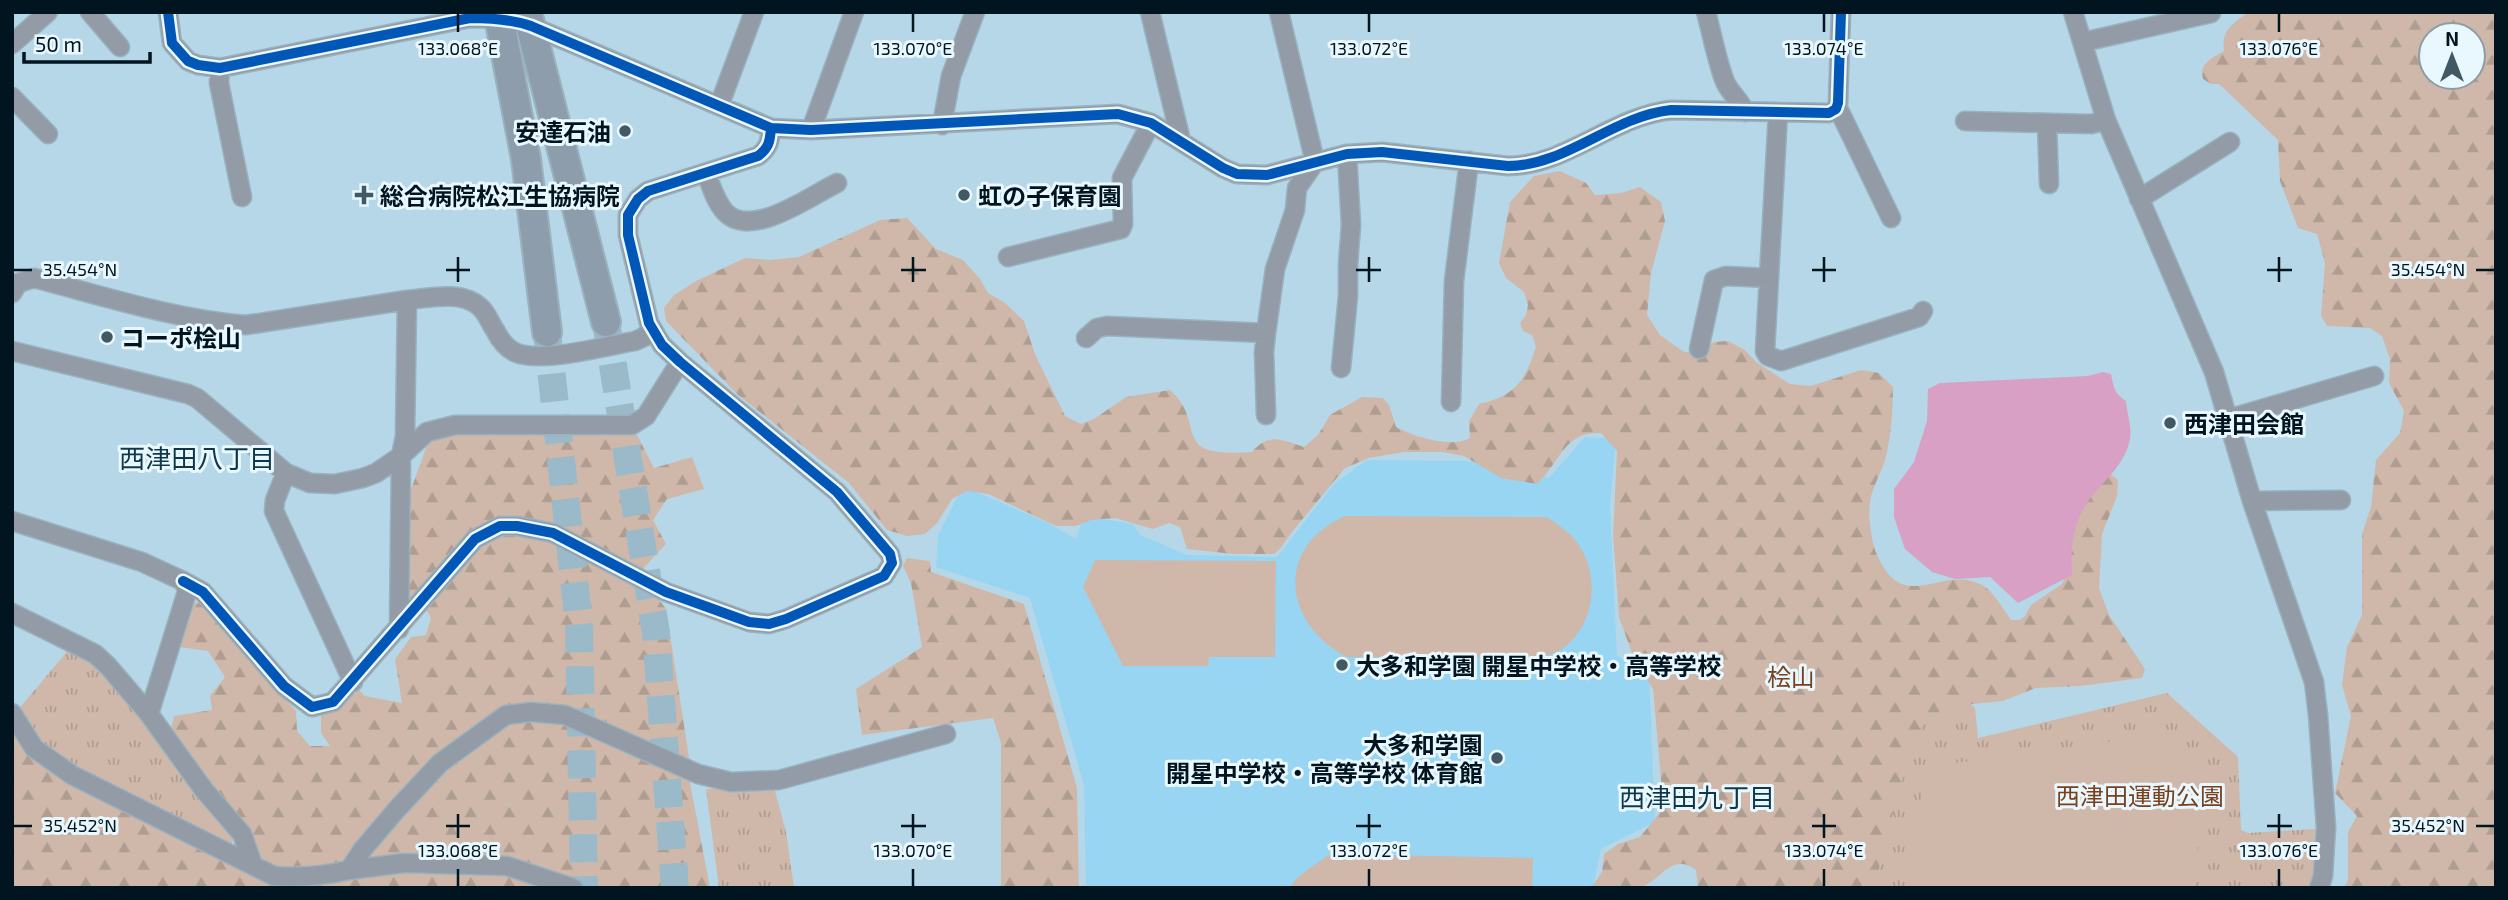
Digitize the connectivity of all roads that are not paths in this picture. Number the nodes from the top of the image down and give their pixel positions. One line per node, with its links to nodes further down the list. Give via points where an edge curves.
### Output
1 (48, 12): 16 (street)
2 (90, 12): 17 (street)
3 (168, 12): 18 (street, via 172,43 188,61)
4 (854, 12): 30 (street)
5 (975, 12): 28 (street, via 951,76)
6 (1150, 12): 32 (street)
7 (1279, 12): 35 (street)
8 (1706, 12): 22 (street, via 1723,78)
9 (1841, 12): 21 (street)
10 (2073, 12): 15 (street)
11 (2211, 13): 15 (street)
12 (750, 14): 20 (street)
13 (499, 15): 14 (street, via 516,21); 18 (street); 50 (main road, via 526,159)
14 (529, 19): 20 (street); 48 (main road)
15 (2083, 42): 24 (street)
16 (12, 44)
17 (120, 47)
18 (220, 68): 40 (street, via 219,83)
19 (12, 97): 31 (street)
20 (719, 106): 29 (street)
21 (1838, 106): 23 (street, via 1825,114); 42 (street)
22 (1745, 112): 23 (street); 36 (street, via 1655,111 1524,165)
23 (1778, 112): 44 (street)
24 (2106, 120): 27 (street); 41 (street)
25 (1965, 121): 27 (street)
26 (1151, 123): 28 (street, via 1107,114); 32 (street); 43 (street, via 1122,178 1121,229)
27 (2047, 123): 39 (street)
28 (942, 125): 30 (street)
29 (771, 128): 30 (street); 37 (street, via 770,143 758,156)
30 (811, 130)
31 (48, 134)
32 (1181, 141): 35 (street, via 1237,174 1267,175)
33 (2230, 142): 41 (street)
34 (1347, 154): 35 (street); 36 (street, via 1382,152); 56 (street, via 1351,225)
35 (1315, 162): 51 (street, via 1297,188 1295,210 1275,269)
36 (1469, 162): 58 (street, via 1454,281)
37 (706, 173): 38 (street, via 725,213 746,222 766,219); 49 (street, via 648,191 628,215 628,235)
38 (837, 183)
39 (2049, 184)
40 (242, 197)
41 (2139, 199): 60 (street, via 2204,345)
42 (1891, 218)
43 (1008, 257)
44 (1769, 278): 47 (street, via 1765,351 1780,361 1919,317); 53 (street, via 1726,275 1714,280)
45 (12, 293): 46 (street, via 18,283 34,278 167,312 246,325)
46 (407, 300): 49 (street, via 466,299 484,311 505,346 520,355 544,356 635,341); 61 (street)
47 (1923, 311)
48 (606, 322)
49 (651, 329): 55 (street)
50 (547, 332)
51 (1266, 333): 52 (street, via 1107,326); 59 (street)
52 (1086, 338)
53 (1699, 349)
54 (12, 351): 62 (street, via 197,398)
55 (680, 362): 61 (street, via 646,416 632,425 454,425 426,432); 68 (street, via 847,502 890,554 892,564 884,576 786,619 769,624 749,622 666,592 553,533 500,526 475,539)
56 (1341, 368)
57 (2374, 376): 60 (street)
58 (1451, 402)
59 (1266, 415)
60 (2228, 419): 64 (street)
61 (401, 456): 62 (street, via 376,473 335,484 310,483); 68 (street)
62 (286, 473): 69 (street, via 274,511)
63 (2340, 500): 64 (street)
64 (2252, 501): 76 (street, via 2314,682 2326,827)
65 (12, 522): 66 (street, via 142,562)
66 (183, 581): 69 (street, via 203,592 284,686 312,707 333,702); 71 (street, via 186,596)
67 (12, 613): 71 (street, via 95,654)
68 (398, 629): 69 (street)
69 (353, 682)
70 (12, 713): 73 (street, via 34,748 72,775)
71 (149, 714): 73 (street, via 242,834)
72 (946, 734): 74 (street, via 779,780 731,782 698,774 565,715 506,715 440,763)
73 (253, 865): 74 (street, via 274,876 295,878)
74 (349, 870): 75 (street, via 404,863 507,866)
75 (573, 888)
76 (2319, 888)

